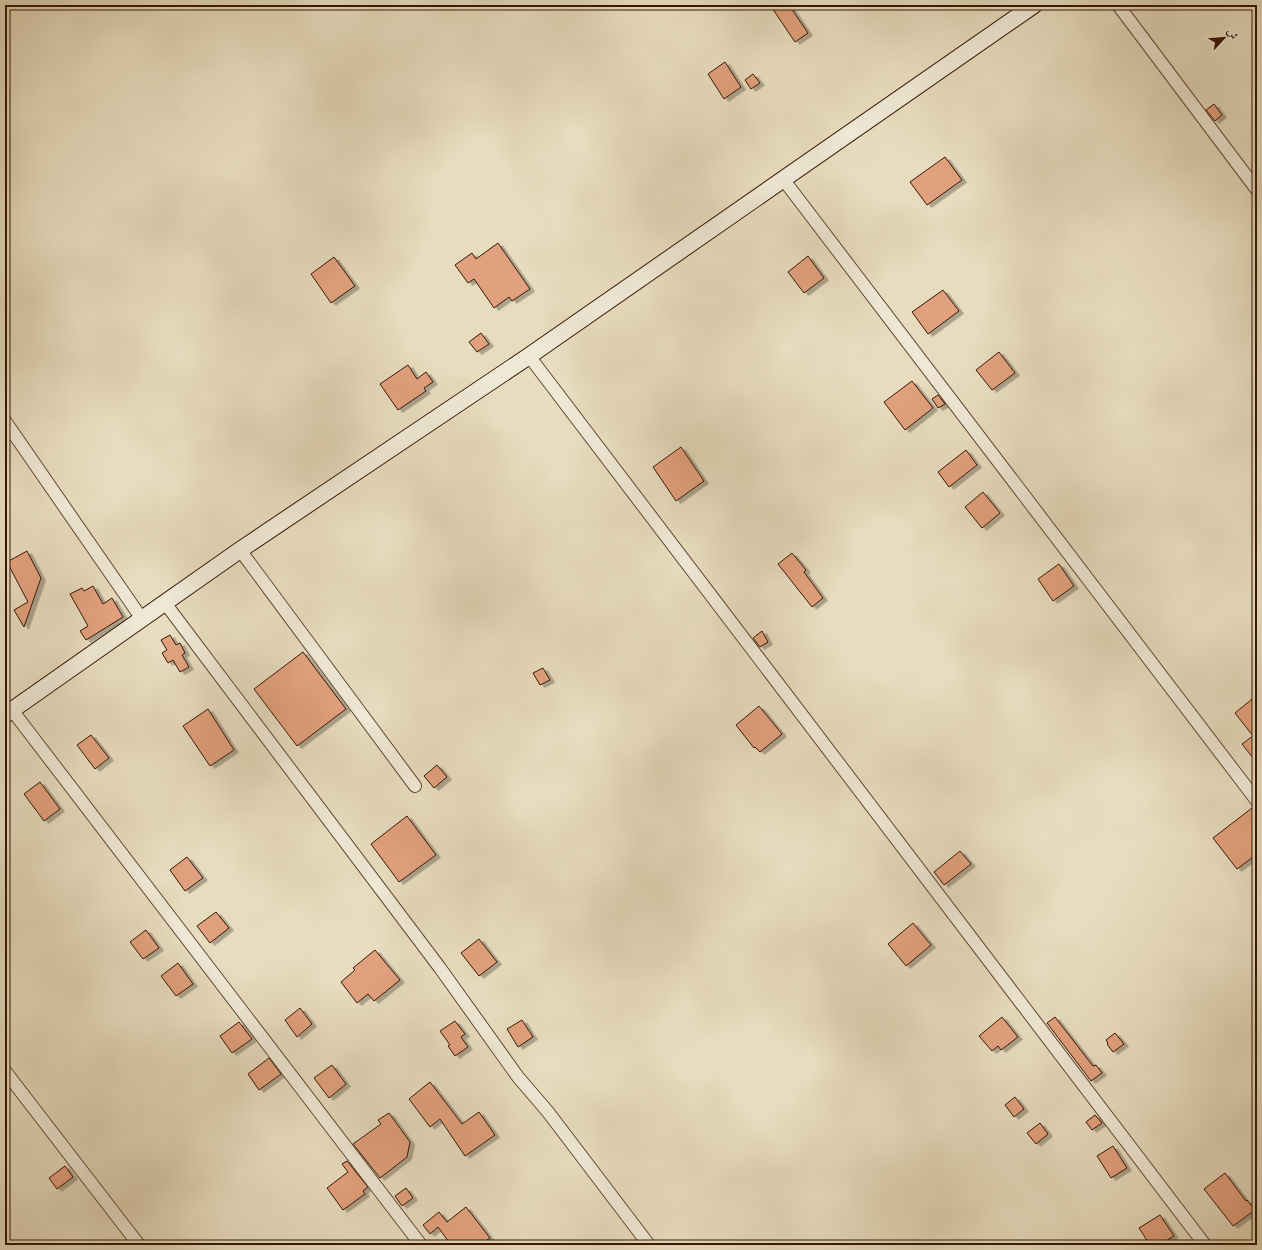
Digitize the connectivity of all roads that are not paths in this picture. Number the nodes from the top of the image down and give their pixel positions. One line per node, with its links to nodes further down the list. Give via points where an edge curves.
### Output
1 (1034, 5): 3 (street)
2 (1118, 5): 4 (street)
3 (783, 179): 5 (street); 12 (street)
4 (1257, 190)
5 (529, 356): 7 (street); 17 (street)
6 (5, 421): 9 (street)
7 (240, 550): 8 (street); 11 (street)
8 (165, 603): 9 (street); 16 (street, via 440,968 518,1077 548,1112)
9 (142, 619): 10 (street)
10 (8, 712): 15 (street)
11 (415, 786)
12 (1257, 801)
13 (5, 1071): 14 (street)
14 (139, 1245)
15 (421, 1245)
16 (649, 1245)
17 (1205, 1245)

